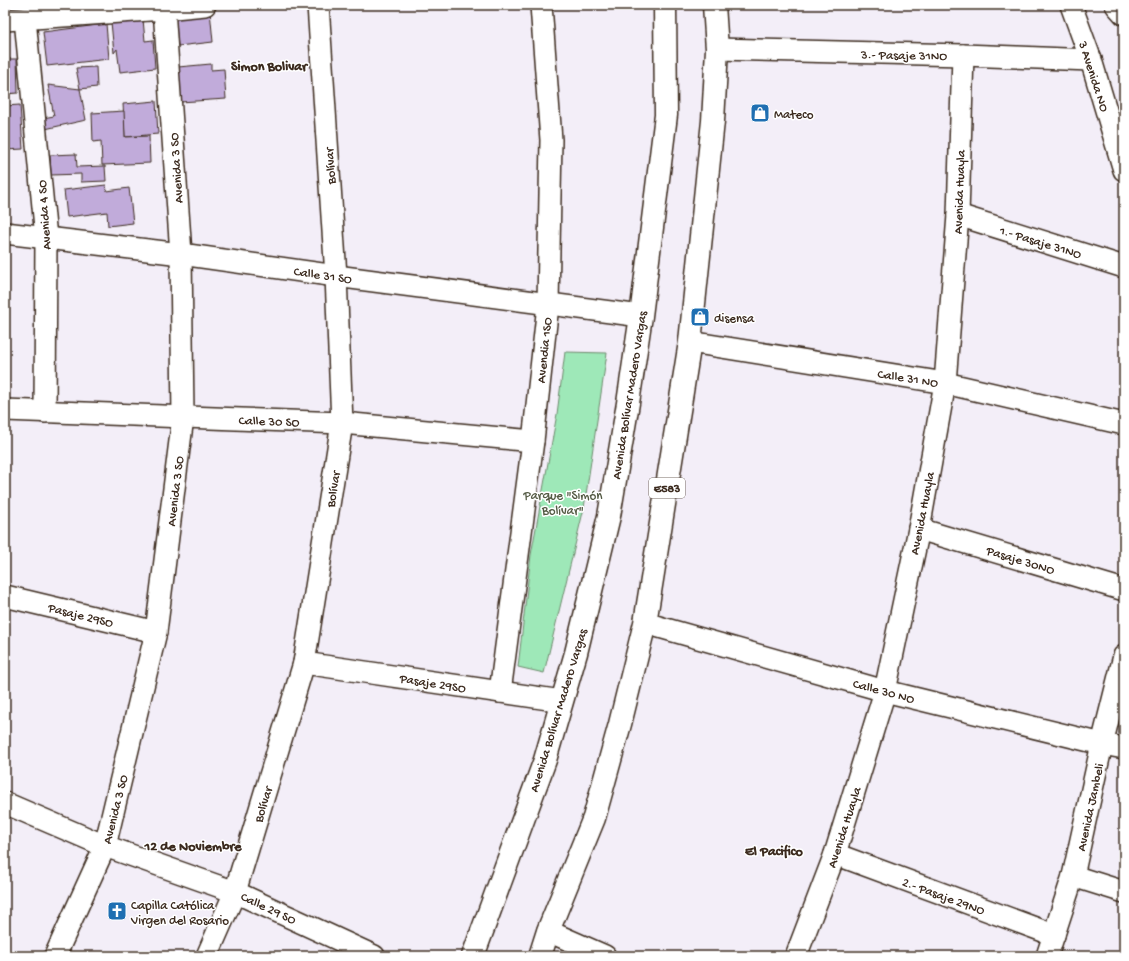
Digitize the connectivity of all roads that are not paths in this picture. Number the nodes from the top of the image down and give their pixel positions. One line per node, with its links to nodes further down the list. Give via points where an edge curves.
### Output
1 (205, 5): 8 (street)
2 (318, 5): 21 (street, Bolívar)
3 (541, 5): 22 (street, Avendia 1SO, via 551,140)
4 (665, 5): 23 (main road, Avenida Bolívar Madero Vargas, via 666,115)
5 (714, 5): 12 (main road, E583)
6 (1071, 5): 14 (street, 3 Avenida NO)
7 (1116, 5): 9 (street)
8 (164, 9): 10 (street); 19 (street, Avenida 3 SO)
9 (1124, 14)
10 (26, 19): 11 (street); 18 (street, Avenida 4 SO)
11 (5, 20)
12 (717, 49): 13 (street, 3.- Pasaje 31NO); 24 (main road, E583, via 713,121)
13 (962, 55): 14 (street, 3.- Pasaje 31NO); 16 (street, Avenida Huayla)
14 (1090, 60): 15 (street, 3 Avenida NO)
15 (1124, 170)
16 (958, 215): 20 (street, 1.- Pasaje 31NO); 25 (street, Avenida Huayla)
17 (5, 233): 18 (street, Calle 31 SO)
18 (46, 238): 19 (street, Calle 31 SO); 27 (street, Avenida 4 SO)
19 (181, 254): 21 (street, Calle 31 SO); 28 (street, Avenida 3 SO)
20 (1124, 267)
21 (336, 276): 22 (street, Calle 31 SO); 29 (street, Bolívar)
22 (548, 305): 23 (street, Calle 31 SO); 31 (street, Avendia 1SO)
23 (641, 316): 41 (main road, Avenida Bolívar Madero Vargas, via 609,516)
24 (690, 342): 25 (street, Calle 31 NO); 35 (main road, E583)
25 (946, 383): 30 (street, Calle 31 NO); 32 (street, Avenida Huayla)
26 (5, 410): 27 (street, Calle 30 SO)
27 (45, 412): 28 (street, Calle 30 SO)
28 (183, 417): 29 (street, Calle 30 SO); 36 (street, Avenida 3 SO)
29 (342, 423): 31 (street, Calle 30 SO); 38 (street, Bolívar)
30 (1124, 424)
31 (533, 441): 40 (street, Avendia 1SO)
32 (919, 529): 33 (street, Pasaje 30NO); 39 (street, Avenida Huayla)
33 (1124, 590)
34 (5, 596): 36 (street, Pasaje 29SO)
35 (645, 623): 39 (street, Calle 30 NO); 50 (main road, E583, via 594,818)
36 (156, 632): 45 (street, Avenida 3 SO)
37 (1124, 656): 42 (street, Avenida Jambeli)
38 (304, 663): 40 (street, Pasaje 29SO); 48 (street, Bolívar)
39 (885, 691): 42 (street, Calle 30 NO); 46 (street, Avenida Huayla)
40 (500, 692): 41 (street, Pasaje 29SO)
41 (562, 701): 55 (main road, Avenida Bolívar Madero Vargas, via 545,760)
42 (1102, 744): 43 (street, Calle 30 NO); 47 (street, Avenida Jambeli)
43 (1124, 748)
44 (5, 803): 45 (street, Calle 29 SO)
45 (105, 846): 48 (street, Calle 29 SO); 52 (street, Avenida 3 SO)
46 (835, 854): 51 (street, 2.- Pasaje 29NO); 58 (street, Avenida Huayla)
47 (1073, 876): 49 (street); 51 (street, Avenida Jambeli)
48 (235, 892): 53 (street, Bolívar); 54 (street, Calle 29 SO)
49 (1124, 892)
50 (548, 931): 56 (main road, E583); 57 (street)
51 (1054, 935): 59 (street, Avenida Jambeli)
52 (56, 956)
53 (207, 956)
54 (374, 956)
55 (473, 956)
56 (540, 956)
57 (605, 956)
58 (796, 956)
59 (1047, 956)

